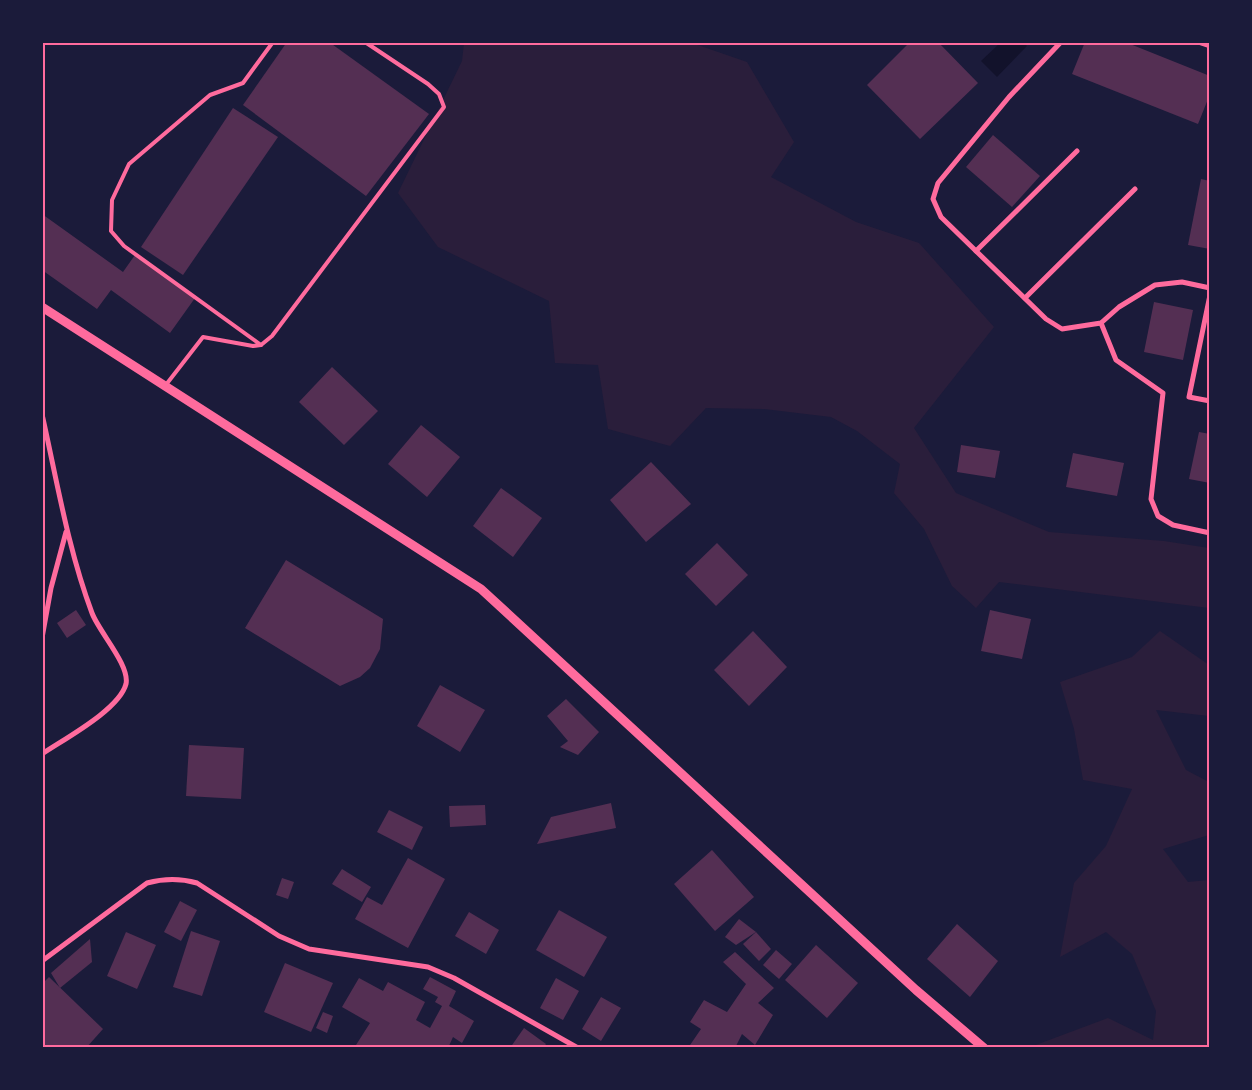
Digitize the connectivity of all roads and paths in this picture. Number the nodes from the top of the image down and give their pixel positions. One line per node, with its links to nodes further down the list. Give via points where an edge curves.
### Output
1 (273, 42): 14 (lane, via 243,83 210,95 129,164 112,200 111,231 124,246)
2 (365, 42): 14 (lane, via 428,84 439,94 444,107 272,336)
3 (1061, 42): 8 (street, via 1009,97 938,183 933,198 941,217)
4 (1198, 42): 5 (street)
5 (1210, 46)
6 (1077, 151): 8 (street)
7 (1135, 189): 11 (street)
8 (976, 251): 11 (street)
9 (1210, 288): 13 (street, via 1182,282 1155,285)
10 (1210, 295): 16 (street, via 1189,397)
11 (1025, 298): 13 (street, via 1062,330)
12 (42, 307): 15 (street)
13 (1100, 323): 19 (street, via 1116,360 1163,394 1151,499 1158,516 1173,525)
14 (261, 344): 15 (lane, via 253,346 204,337)
15 (165, 386): 24 (street, via 481,588 916,990)
16 (1210, 401)
17 (42, 414): 18 (street)
18 (66, 532): 20 (street); 21 (street, via 93,615 126,673 126,684 109,708)
19 (1210, 533)
20 (42, 638)
21 (42, 754)
22 (42, 960): 23 (street, via 147,883 183,879 197,883 279,936 309,949 428,967 454,978)
23 (578, 1048)
24 (984, 1048)

